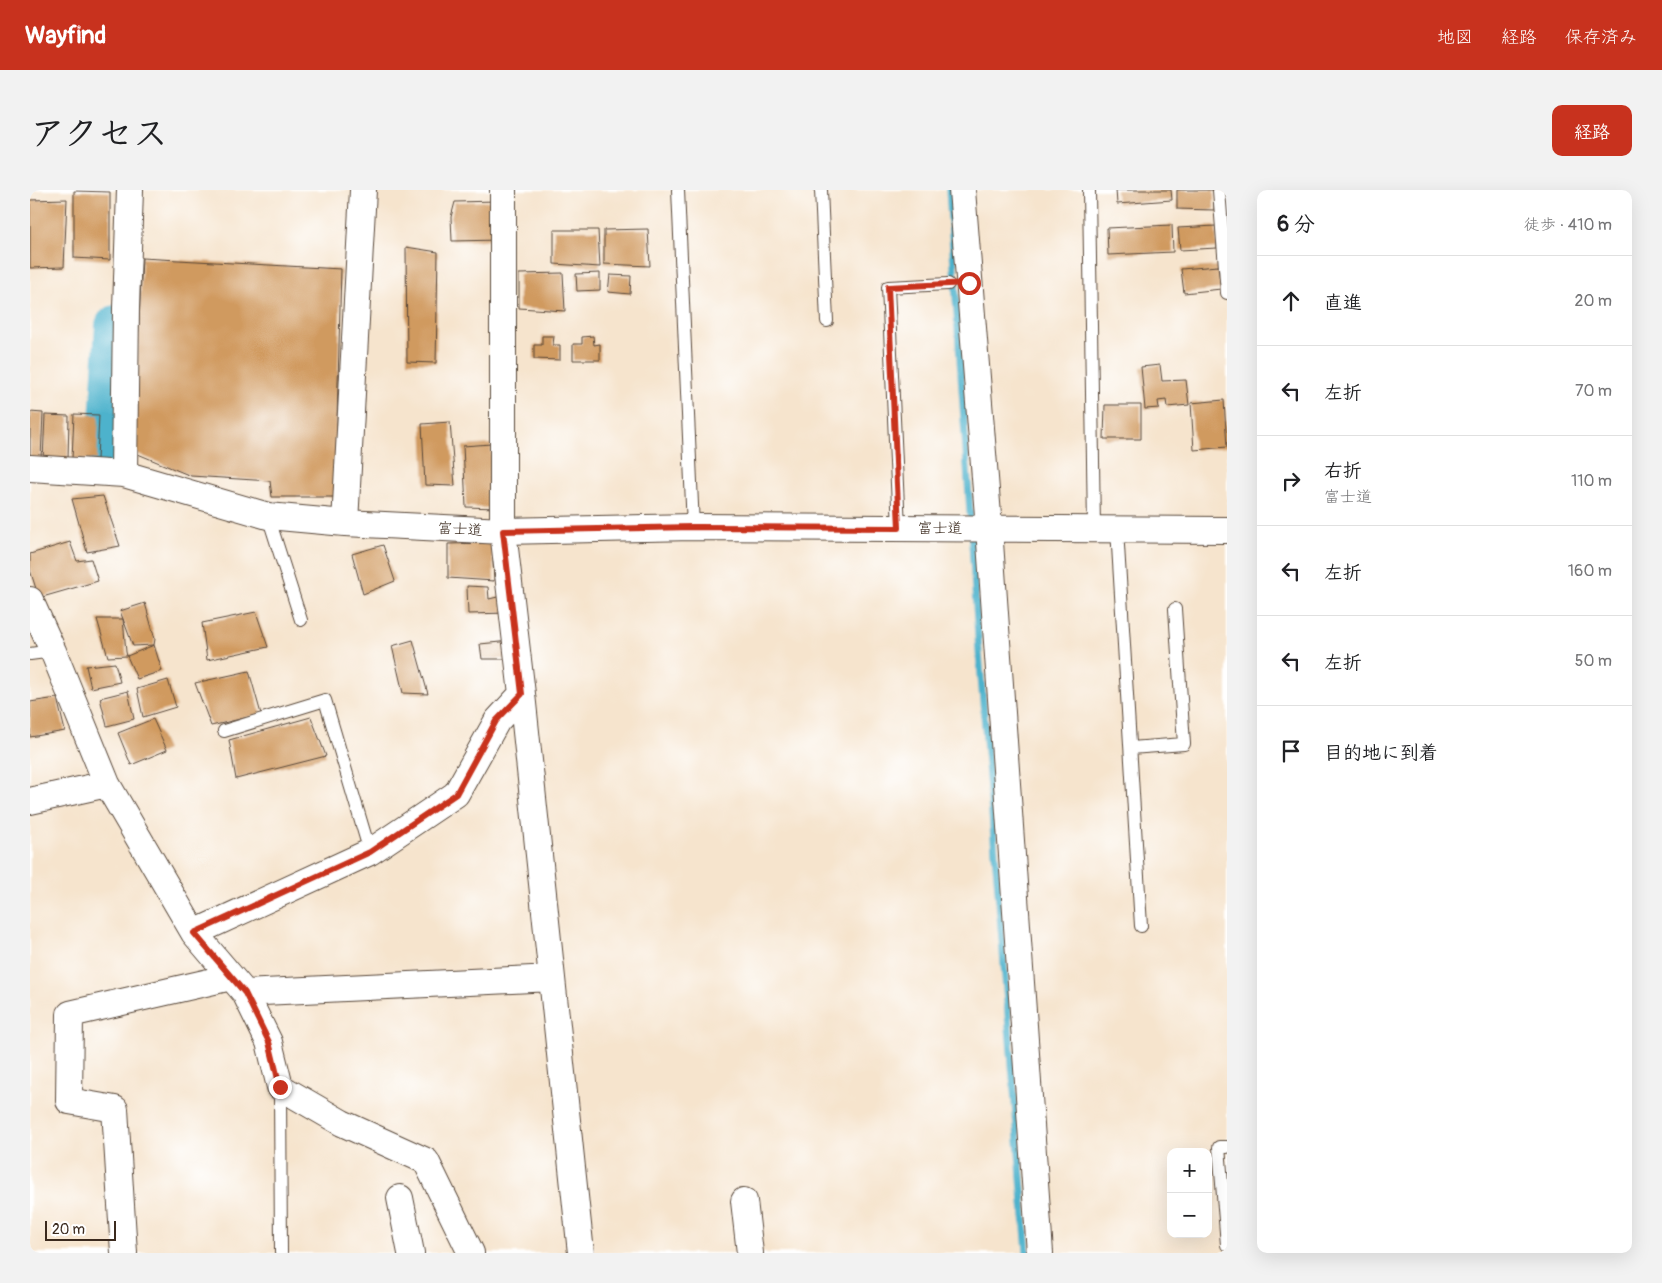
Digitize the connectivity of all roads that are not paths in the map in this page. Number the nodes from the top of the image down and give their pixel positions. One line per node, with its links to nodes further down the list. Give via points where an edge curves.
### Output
1 (130, 190): 13 (street)
2 (363, 190): 15 (street)
3 (503, 190): 21 (street)
4 (678, 190): 16 (lane)
5 (821, 190): 11 (lane)
6 (962, 190): 9 (street)
7 (1089, 190): 19 (lane)
8 (1219, 190): 10 (lane)
9 (958, 284): 17 (lane, via 888,287); 18 (street)
10 (1227, 294)
11 (827, 321)
12 (30, 468): 13 (street, 富士道)
13 (124, 474): 14 (street, 富士道)
14 (268, 516): 15 (street, 富士道); 24 (lane)
15 (344, 523): 21 (street, 富士道)
16 (693, 527): 17 (street, 富士道); 21 (street, 富士道)
17 (899, 528): 18 (street, 富士道)
18 (978, 528): 19 (street, 富士道); 47 (street)
19 (1106, 529): 20 (street, 富士道); 28 (lane)
20 (1227, 530)
21 (503, 531): 26 (street)
22 (30, 600): 25 (street)
23 (1175, 609): 28 (lane, via 1184,744)
24 (301, 620)
25 (42, 652): 29 (street)
26 (522, 694): 31 (street, via 496,721 456,794); 34 (street)
27 (224, 731): 31 (lane, via 325,700)
28 (1131, 748): 32 (lane)
29 (107, 784): 30 (street); 33 (street)
30 (30, 801)
31 (370, 852): 33 (street)
32 (1142, 926)
33 (194, 933): 35 (street)
34 (552, 978): 35 (street); 45 (street)
35 (238, 985): 36 (street, via 269,1042); 41 (street, via 70,1014 69,1101 115,1109)
36 (280, 1087): 42 (lane); 44 (street, via 342,1123 426,1161)
37 (1227, 1147): 40 (lane, via 1219,1147)
38 (400, 1198): 43 (street)
39 (744, 1201): 46 (street)
40 (1227, 1245)
41 (124, 1253)
42 (281, 1253)
43 (411, 1253)
44 (471, 1253)
45 (582, 1253)
46 (750, 1253)
47 (1040, 1253)

